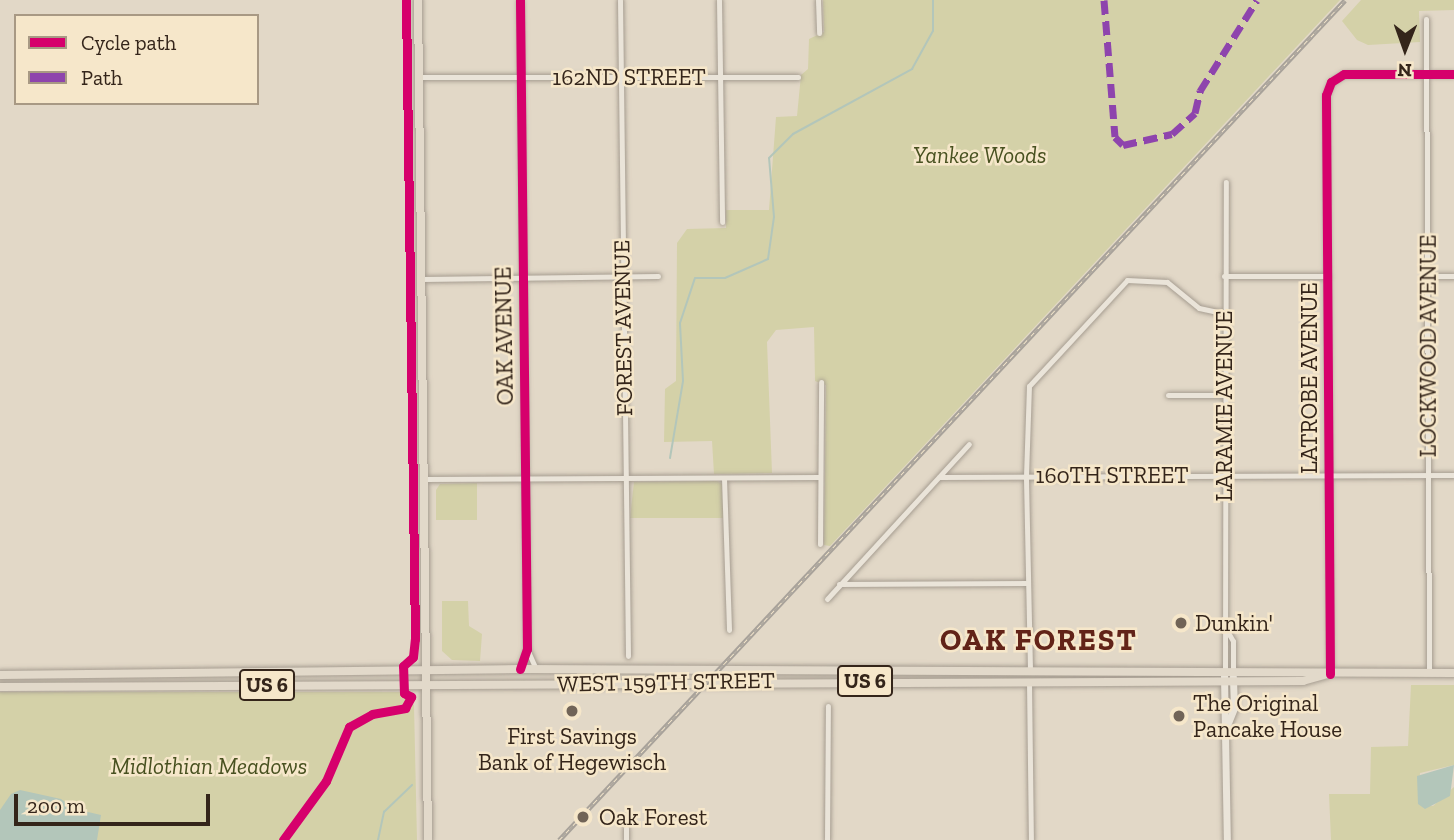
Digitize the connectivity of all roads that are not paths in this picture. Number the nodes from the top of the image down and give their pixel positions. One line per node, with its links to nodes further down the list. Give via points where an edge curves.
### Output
1 (418, 0): 10 (main road)
2 (520, 0): 11 (street, OAK AVENUE)
3 (620, 0): 12 (street, FOREST AVENUE)
4 (719, 0): 13 (street)
5 (818, 0): 7 (street)
6 (1426, 19): 8 (street, LOCKWOOD AVENUE)
7 (819, 33)
8 (1426, 74): 9 (street); 19 (street, LATROBE AVENUE, via 1344,74 1331,82 1326,95); 20 (street, LOCKWOOD AVENUE)
9 (1454, 74)
10 (419, 77): 11 (street, 162ND STREET); 24 (main road)
11 (521, 77): 12 (street, 162ND STREET); 23 (street, OAK AVENUE)
12 (621, 77): 13 (street, 162ND STREET); 22 (street, FOREST AVENUE)
13 (720, 77): 14 (street, 162ND STREET); 16 (street)
14 (798, 77)
15 (1226, 182): 18 (street, LARAMIE AVENUE)
16 (722, 222)
17 (658, 276): 22 (street)
18 (1224, 276): 19 (street); 25 (street, LARAMIE AVENUE)
19 (1328, 276): 31 (street, LATROBE AVENUE)
20 (1427, 276): 21 (street); 32 (street, LOCKWOOD AVENUE)
21 (1454, 276)
22 (623, 277): 23 (street); 38 (street, FOREST AVENUE)
23 (523, 278): 24 (street); 37 (street, OAK AVENUE)
24 (422, 279): 40 (main road)
25 (1223, 313): 28 (street, LARAMIE AVENUE); 34 (street, via 1199,308 1167,282 1127,280 1029,386)
26 (821, 383): 35 (street)
27 (1168, 395): 28 (street)
28 (1224, 395): 30 (street, LARAMIE AVENUE)
29 (969, 444): 36 (street)
30 (1224, 474): 31 (street, 160TH STREET); 34 (street, 160TH STREET); 49 (street, LARAMIE AVENUE)
31 (1328, 474): 32 (street, 160TH STREET); 55 (street, LATROBE AVENUE)
32 (1428, 475): 33 (street, 160TH STREET); 53 (street, LOCKWOOD AVENUE)
33 (1454, 475)
34 (1026, 476): 36 (street, 160TH STREET); 42 (street)
35 (820, 477): 39 (street); 41 (street)
36 (939, 477): 43 (street)
37 (525, 478): 38 (street); 40 (street); 46 (street, OAK AVENUE)
38 (625, 478): 39 (street); 47 (street, FOREST AVENUE)
39 (724, 478): 45 (street)
40 (425, 479): 50 (main road)
41 (820, 544)
42 (1028, 583): 43 (street); 52 (street)
43 (839, 584): 44 (street)
44 (827, 599)
45 (729, 630)
46 (527, 649): 48 (street, OAK AVENUE); 51 (street, OAK AVENUE)
47 (628, 656)
48 (520, 669): 50 (main road, WEST 159TH STREET / US 6); 51 (main road, WEST 159TH STREET / US 6)
49 (1229, 669): 52 (main road, WEST 159TH STREET / US 6); 55 (main road, WEST 159TH STREET / US 6); 58 (street, LARAMIE AVENUE)
50 (426, 670): 56 (main road, WEST 159TH STREET / US 6); 59 (main road)
51 (537, 670): 52 (main road, WEST 159TH STREET / US 6)
52 (1030, 670)
53 (1429, 673): 54 (main road, WEST 159TH STREET / US 6); 55 (main road, WEST 159TH STREET / US 6)
54 (1454, 673)
55 (1330, 674): 58 (main road, WEST 159TH STREET / US 6, via 1303,681)
56 (0, 676)
57 (1030, 680): 58 (main road, WEST 159TH STREET / US 6); 59 (main road, WEST 159TH STREET / US 6); 66 (street)
58 (1229, 681): 67 (street, LARAMIE AVENUE)
59 (426, 684): 60 (main road, WEST 159TH STREET / US 6); 63 (main road)
60 (0, 687)
61 (828, 706): 65 (street)
62 (626, 828): 64 (street)
63 (428, 840)
64 (626, 840)
65 (827, 840)
66 (1031, 840)
67 (1227, 840)

